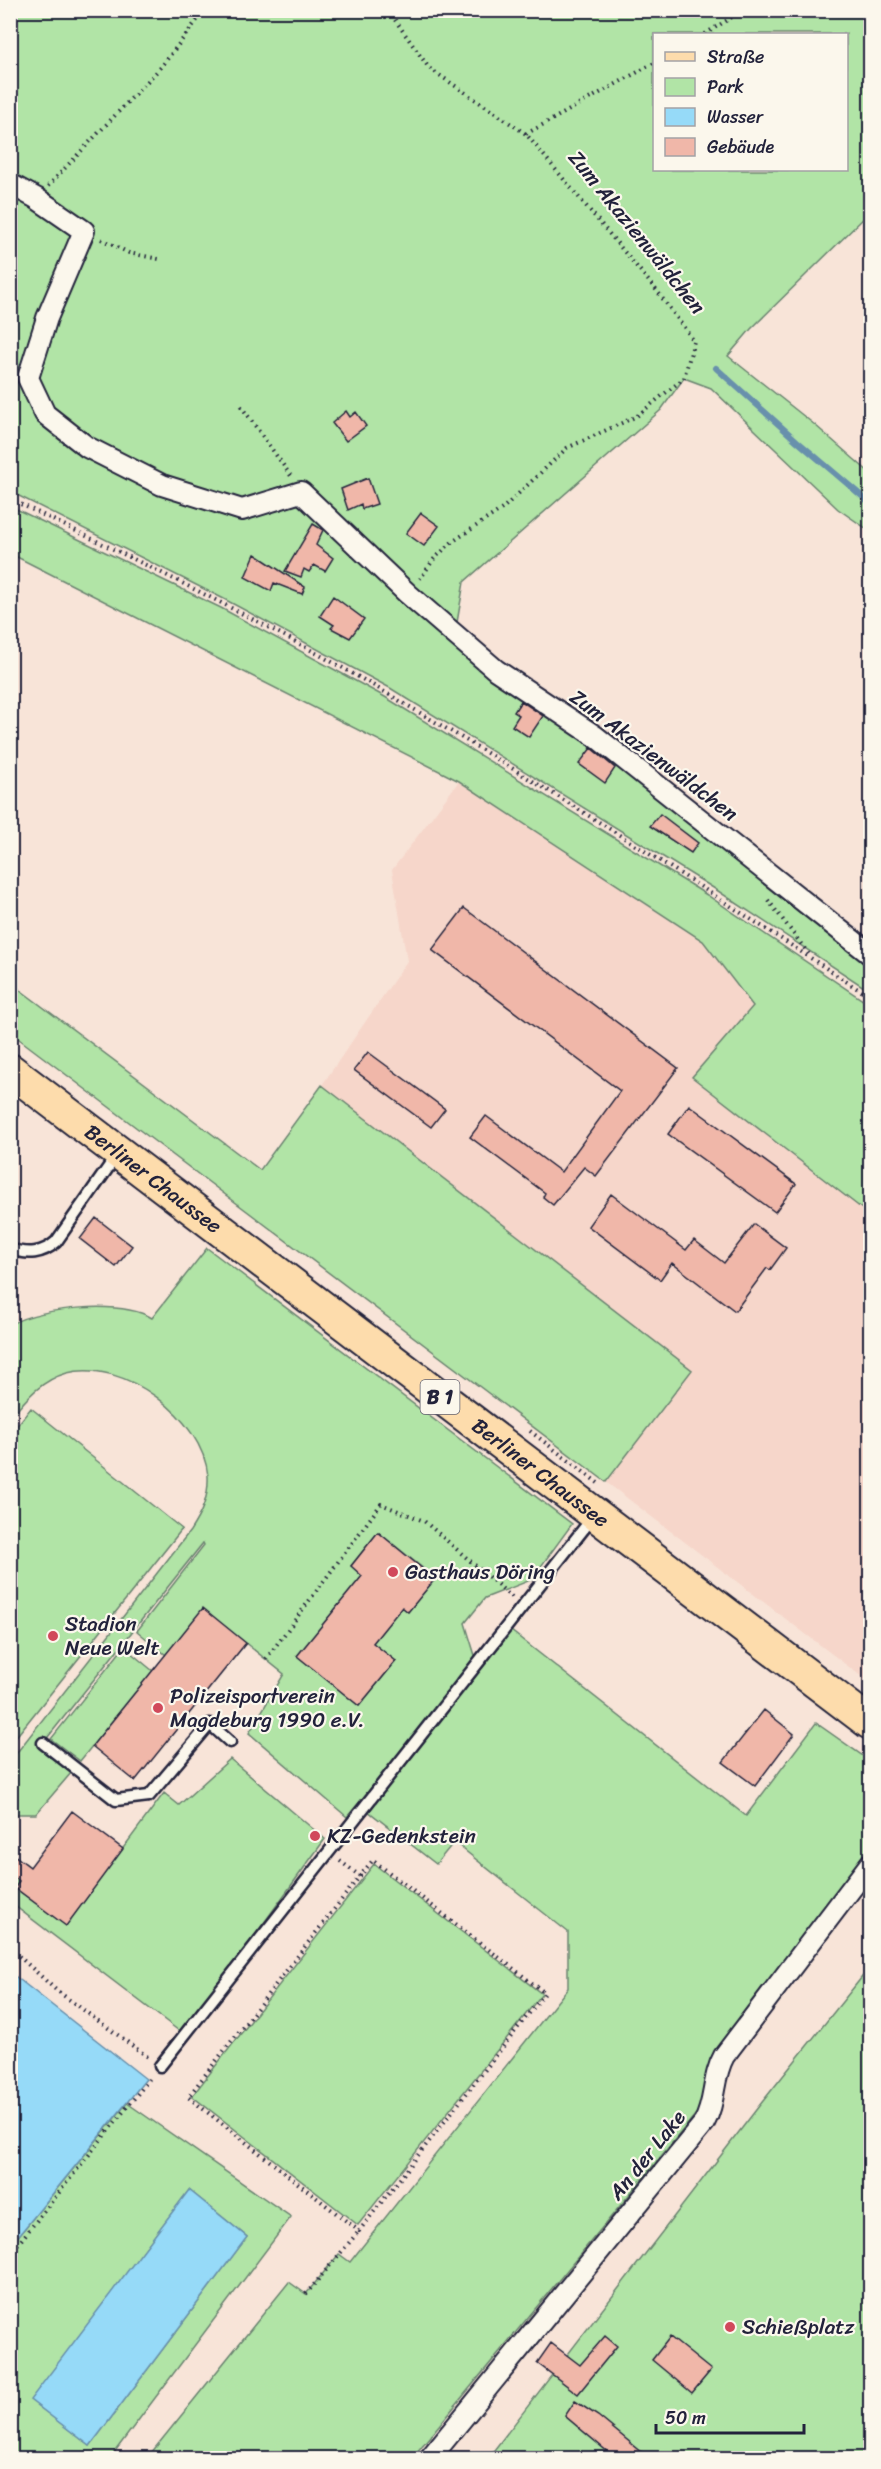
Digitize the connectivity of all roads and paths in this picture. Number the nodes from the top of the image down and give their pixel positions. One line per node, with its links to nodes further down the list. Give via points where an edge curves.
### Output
1 (205, 10): 8 (path, via 161,67)
2 (388, 10): 6 (path, Zum Akazienwäldchen, via 429,68)
3 (742, 10): 4 (path)
4 (707, 33)
5 (653, 64): 6 (path)
6 (526, 134): 14 (path, Zum Akazienwäldchen, via 694,341 684,378 637,416 567,448 502,509 452,542)
7 (10, 184): 8 (street)
8 (36, 198): 9 (street)
9 (84, 231): 10 (path, via 129,253); 12 (street, via 46,318 27,378 45,414 87,447 162,485 242,510)
10 (159, 259)
11 (242, 406): 12 (path)
12 (302, 492): 14 (street, Zum Akazienwäldchen)
13 (10, 498): 17 (path, via 223,603 387,693 701,886)
14 (408, 594): 16 (street, Zum Akazienwäldchen, via 496,669 595,736)
15 (767, 898): 17 (path)
16 (870, 954)
17 (813, 960): 18 (path)
18 (870, 997)
19 (10, 1070): 20 (main road, Berliner Chaussee / B 1)
20 (119, 1152): 21 (lane, via 56,1242 36,1253); 22 (main road, Berliner Chaussee / B 1)
21 (10, 1249)
22 (595, 1514): 23 (lane); 25 (main road, Berliner Chaussee / B 1)
23 (522, 1606): 24 (path, via 424,1521 381,1504); 28 (lane)
24 (266, 1659)
25 (870, 1723)
26 (230, 1742): 27 (lane, via 210,1724 148,1797 116,1800)
27 (44, 1743)
28 (328, 1852): 30 (path); 32 (lane)
29 (870, 1864): 36 (street, An der Lake, via 724,2056 704,2123)
30 (360, 1876): 33 (path, via 188,2097); 33 (path, via 373,1860 545,1994)
31 (10, 1948): 32 (path, via 56,1990)
32 (160, 2066): 34 (path)
33 (359, 2231): 35 (path)
34 (10, 2254)
35 (306, 2294)
36 (430, 2458)

